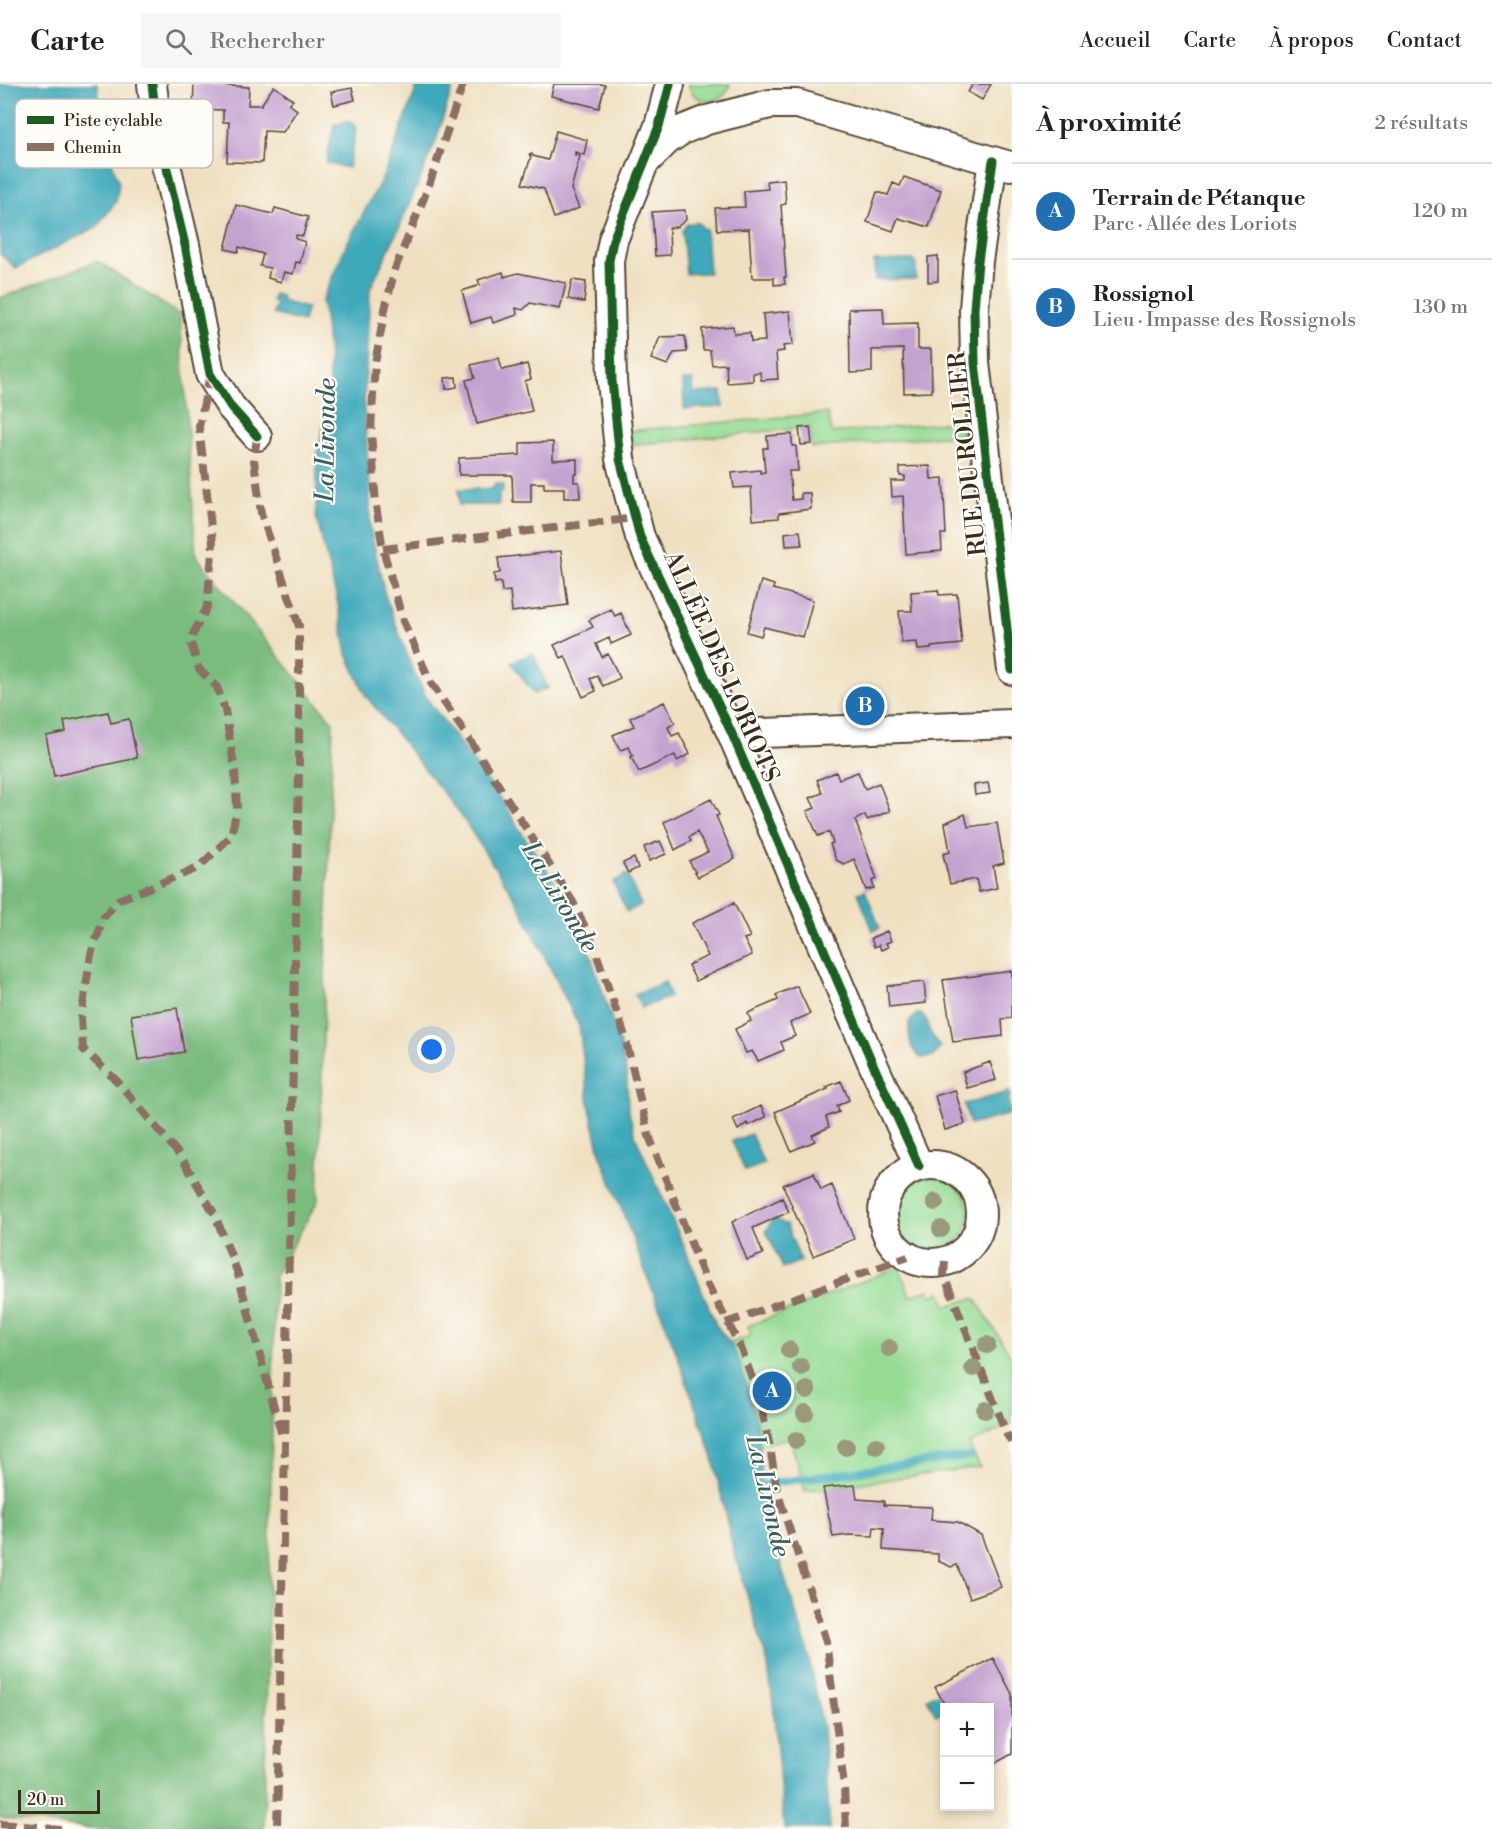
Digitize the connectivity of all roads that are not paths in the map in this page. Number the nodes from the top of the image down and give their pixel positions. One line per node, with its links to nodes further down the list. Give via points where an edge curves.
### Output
1 (152, 84): 4 (street)
2 (670, 84): 6 (street, ALLÉE DES LORIOTS)
3 (771, 84): 5 (street)
4 (154, 99)
5 (797, 104): 6 (street, via 770,104 707,120 667,140); 7 (street)
6 (645, 162): 12 (street, ALLÉE DES LORIOTS, via 613,240 609,261 612,381 620,459 640,537)
7 (1003, 164): 10 (street, RUE DU ROLLIER, via 978,261 974,309 975,363)
8 (167, 168): 9 (street, via 210,374 231,407)
9 (257, 436)
10 (1012, 670)
11 (1012, 724): 12 (street)
12 (732, 734): 13 (street, ALLÉE DES LORIOTS)
13 (919, 1166)

